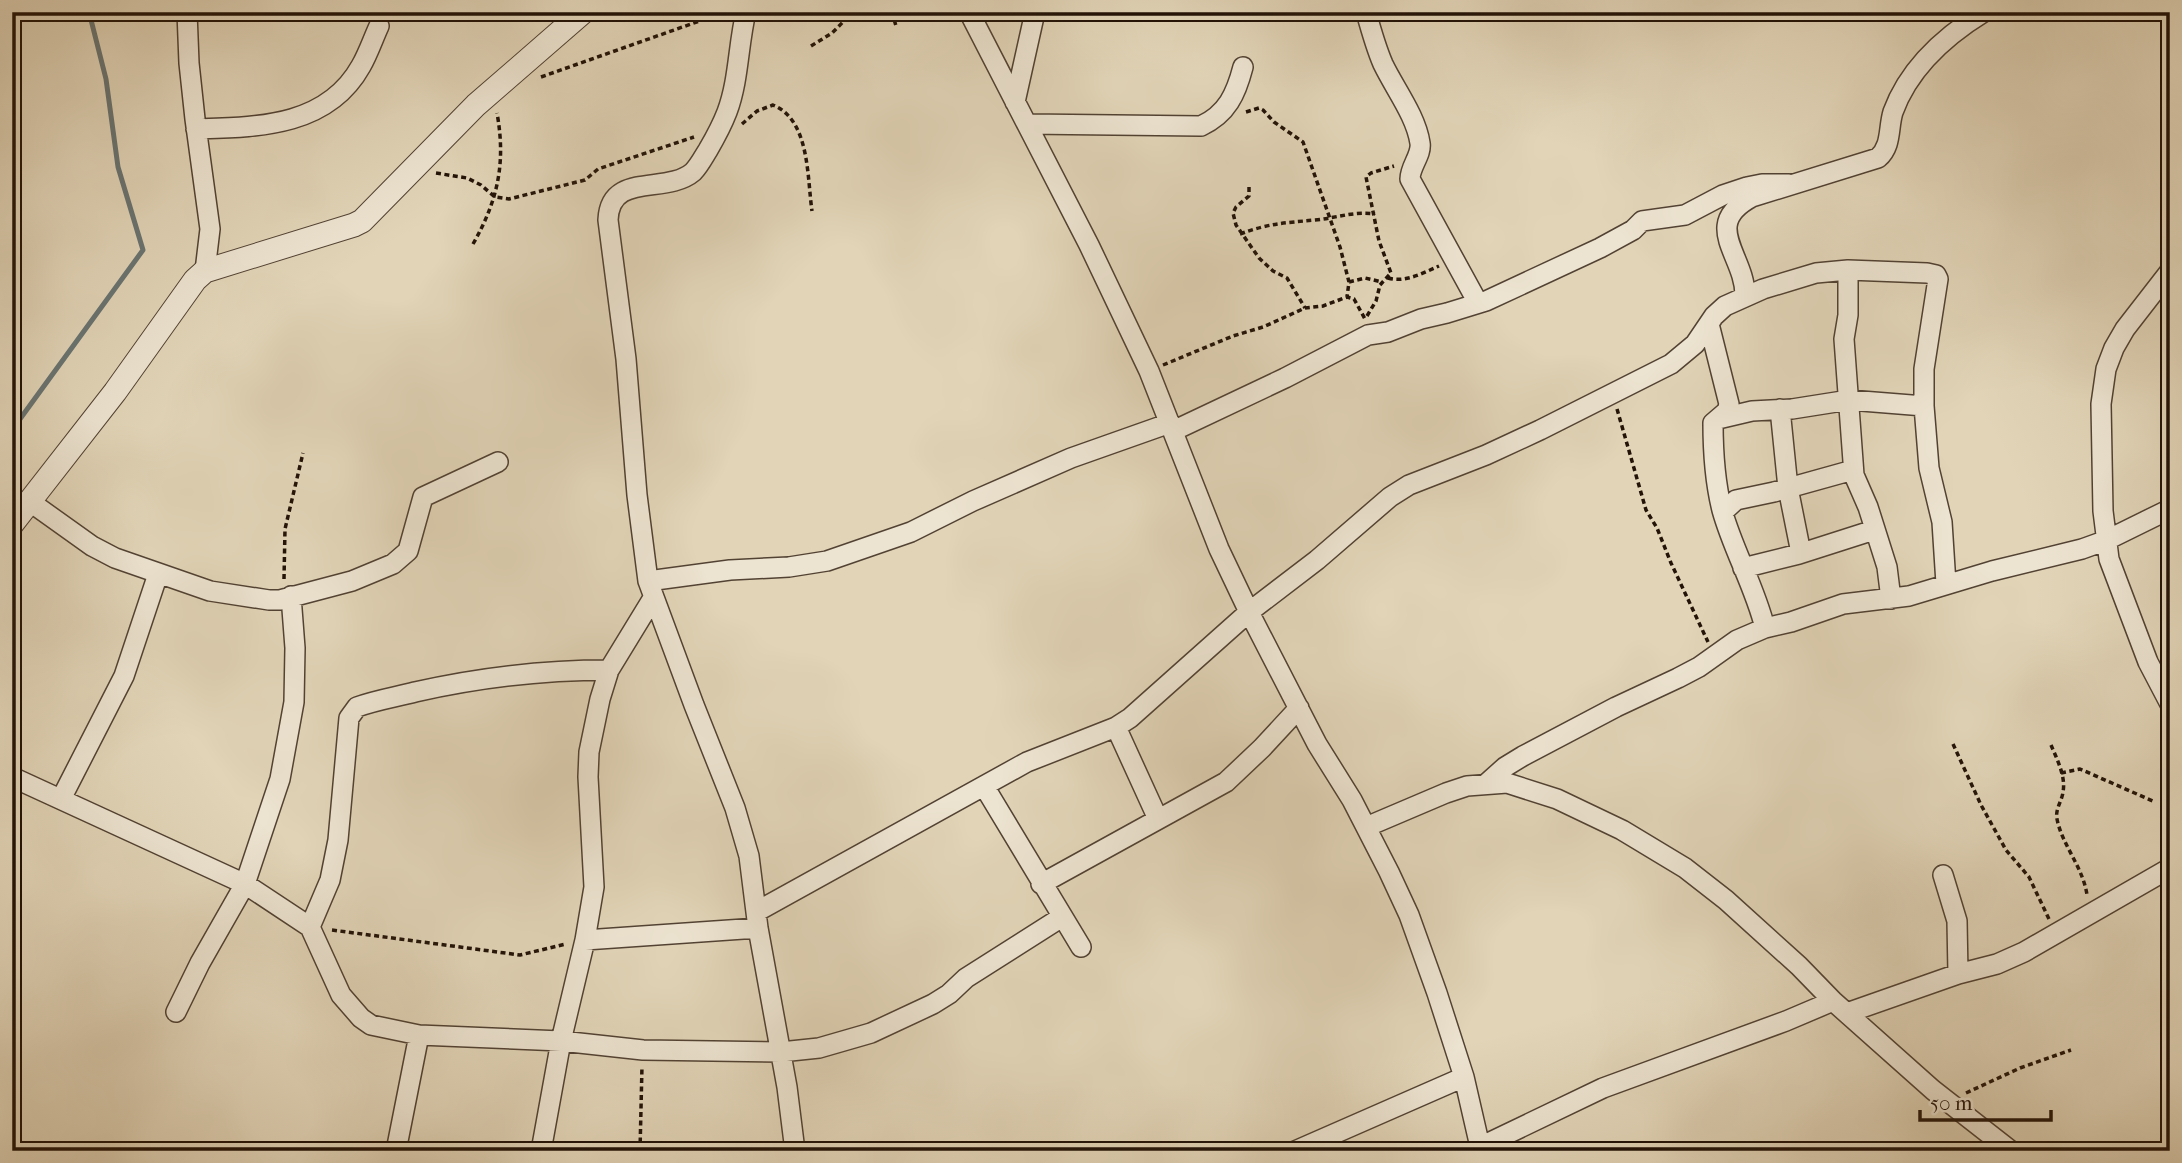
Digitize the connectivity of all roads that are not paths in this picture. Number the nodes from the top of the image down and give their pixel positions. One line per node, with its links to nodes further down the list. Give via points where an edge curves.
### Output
1 (187, 12): 12 (street)
2 (583, 12): 15 (street, via 493,90 362,220)
3 (746, 12): 38 (street, via 727,112 701,162 680,180 619,193 609,211)
4 (969, 12): 10 (street)
5 (1035, 12): 10 (street)
6 (1366, 12): 18 (street, via 1383,63 1416,129 1421,148 1410,179)
7 (1984, 12): 13 (street, via 1922,62 1893,111 1883,154)
8 (379, 26): 12 (street, via 347,87 310,114 252,127)
9 (1243, 67): 11 (street, via 1233,98 1216,118 1195,127)
10 (1015, 102): 11 (street)
11 (1027, 124): 24 (street, via 1149,371)
12 (196, 129): 15 (street, via 210,229)
13 (1788, 184): 17 (street, via 1752,197 1729,215 1727,235 1743,275); 18 (street, via 1747,187 1685,215 1642,221 1600,248)
14 (1848, 270): 17 (street, via 1790,280); 20 (street, via 1844,339); 21 (street, via 1936,275)
15 (205, 271): 28 (street)
16 (2170, 271): 33 (street, via 2124,329 2106,369 2101,404)
17 (1745, 295): 19 (street, via 1725,306)
18 (1478, 303): 24 (street, via 1388,331 1367,326 1285,378)
19 (1709, 324): 23 (street, via 1728,404); 41 (street, via 1671,364 1486,455 1409,485)
20 (1849, 400): 21 (street); 22 (street); 26 (street)
21 (1924, 405): 37 (street, via 1929,468 1942,522)
22 (1780, 409): 23 (street); 27 (street)
23 (1718, 419): 30 (street, via 1713,423 1713,446)
24 (1171, 427): 38 (street, via 1070,458 911,532 827,561 730,570); 41 (street)
25 (498, 462): 39 (street, via 423,497 408,551 393,565)
26 (1853, 470): 27 (street); 32 (street)
27 (1788, 488): 30 (street, via 1736,500); 34 (street)
28 (29, 501): 31 (street); 36 (street, via 105,554)
29 (2170, 509): 33 (street)
30 (1723, 512): 35 (street)
31 (12, 524)
32 (1874, 530): 34 (street); 40 (street, via 1887,568)
33 (2107, 540): 37 (street); 44 (street, via 2109,559 2148,662)
34 (1801, 553): 35 (street)
35 (1743, 568): 42 (street)
36 (158, 574): 39 (street, via 226,595 269,600); 50 (street, via 124,676)
37 (1946, 584): 40 (street)
38 (651, 590): 43 (street); 58 (street, via 736,808 749,856)
39 (288, 597): 55 (street, via 295,648 294,702 280,779)
40 (1891, 599): 42 (street, via 1826,608)
41 (1249, 612): 45 (street); 46 (street)
42 (1765, 628): 48 (street, via 1737,640 1678,678 1523,756)
43 (609, 670): 59 (street, via 508,674 357,707 349,718 330,880); 60 (street, via 589,752 594,887)
44 (2170, 704)
45 (1299, 708): 51 (street, via 1226,782); 52 (street)
46 (1116, 727): 49 (street, via 1045,753); 51 (street)
47 (12, 777): 50 (street)
48 (1486, 783): 52 (street, via 1446,793); 63 (street, via 1507,783 1557,799 1654,847 1726,900)
49 (984, 786): 56 (street); 58 (street)
50 (61, 799): 55 (street)
51 (1158, 819): 56 (street)
52 (1366, 827): 68 (street, via 1409,915)
53 (2170, 868): 62 (street, via 1997,964)
54 (1943, 875): 62 (street, via 1957,921)
55 (245, 884): 59 (street); 64 (street)
56 (1041, 884): 57 (street)
57 (1062, 916): 61 (street); 67 (street, via 918,1012 845,1041)
58 (757, 920): 60 (street); 67 (street)
59 (310, 927): 65 (street, via 341,995 361,1018 371,1025)
60 (585, 940): 66 (street)
61 (1080, 947)
62 (1958, 974): 63 (street)
63 (1840, 1007): 69 (street, via 1786,1021 1603,1088); 74 (street)
64 (176, 1012)
65 (419, 1035): 66 (street); 70 (street)
66 (561, 1041): 67 (street, via 643,1050); 71 (street)
67 (781, 1052): 72 (street)
68 (1464, 1077): 69 (street); 73 (street)
69 (1480, 1149)
70 (396, 1151)
71 (541, 1151)
72 (795, 1151)
73 (1295, 1151)
74 (2011, 1151)

